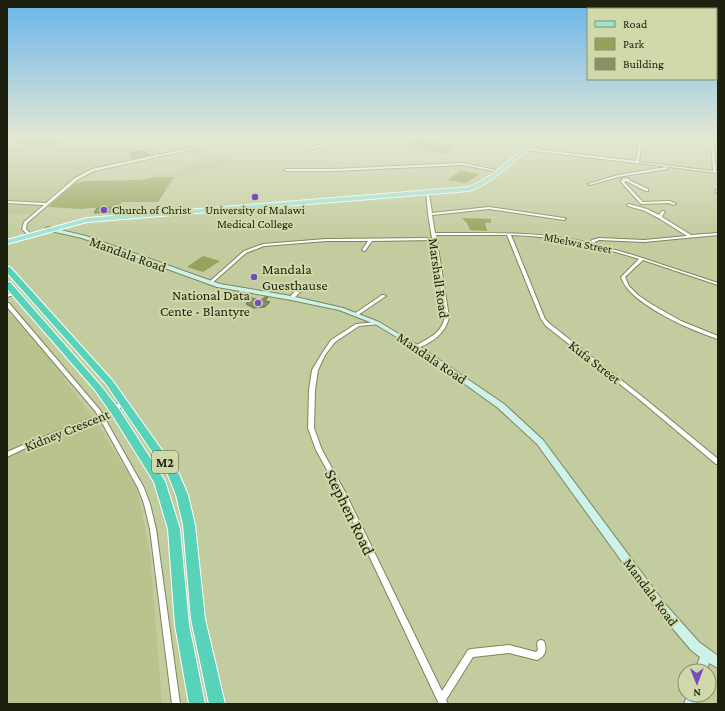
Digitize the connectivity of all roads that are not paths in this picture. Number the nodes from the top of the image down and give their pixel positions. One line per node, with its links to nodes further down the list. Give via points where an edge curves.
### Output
1 (88, 172): 10 (street)
2 (496, 172): 8 (main road, via 474,187)
3 (642, 172): 4 (street)
4 (618, 176): 5 (street); 6 (street)
5 (628, 180): 7 (street); 11 (street, via 622,181 642,204)
6 (590, 184)
7 (647, 190)
8 (427, 193): 14 (street, Marshall Road); 17 (main road, via 106,217)
9 (7, 202): 10 (street)
10 (46, 204): 20 (street, via 24,226 24,230)
11 (674, 204)
12 (629, 205): 15 (street)
13 (663, 212): 15 (street)
14 (430, 214): 16 (street, via 489,208); 22 (street, Marshall Road)
15 (661, 218): 21 (street)
16 (564, 219)
17 (48, 229): 20 (main road); 29 (street, Mandala Road, via 84,237)
18 (509, 234): 22 (street, Mbelwa Street); 25 (street, Mbelwa Street, via 543,236); 46 (street, Kufa Street, via 548,325)
19 (718, 234): 21 (street)
20 (30, 235): 24 (main road)
21 (690, 236): 25 (street, via 644,240 599,239)
22 (434, 237): 23 (street, Mbelwa Street); 41 (street, Marshall Road, via 447,317 441,333)
23 (371, 239): 26 (street); 29 (street, Mbelwa Street, via 263,245 245,252)
24 (9, 242)
25 (592, 244): 27 (street, Mbelwa Street)
26 (364, 250)
27 (642, 259): 32 (street, Mbelwa Street); 40 (street, via 623,277 630,290 675,319)
28 (7, 269): 42 (highway, M2)
29 (210, 283): 35 (street, Mandala Road)
30 (7, 284): 33 (highway, M2)
31 (314, 284): 35 (street)
32 (718, 284)
33 (11, 294): 43 (highway, M2, via 98,388)
34 (384, 296): 37 (street)
35 (291, 298): 37 (street, Mandala Road)
36 (7, 304): 44 (street)
37 (359, 315): 38 (street, Mandala Road); 39 (street)
38 (377, 323): 39 (street, Stephen Road); 41 (street, Mandala Road)
39 (358, 326): 51 (street, Stephen Road, via 328,347 315,370 310,428)
40 (718, 338)
41 (417, 347): 48 (street, Mandala Road, via 501,406 540,442 661,608)
42 (123, 400): 43 (street, Kidney Crescent); 54 (highway, M2, via 165,462 182,495 188,525 198,619)
43 (115, 411): 44 (street, Kidney Crescent); 53 (highway, M2, via 159,481 170,512 174,529 182,625)
44 (101, 416): 45 (street, Kidney Crescent); 52 (street, via 141,488 147,504 154,538)
45 (7, 455)
46 (718, 462)
47 (541, 644): 51 (street, via 542,651 537,656 508,649 471,653)
48 (706, 655): 49 (street, Mandala Road); 50 (street)
49 (718, 662)
50 (704, 663)
51 (443, 702)
52 (176, 704)
53 (197, 704)
54 (217, 704)

